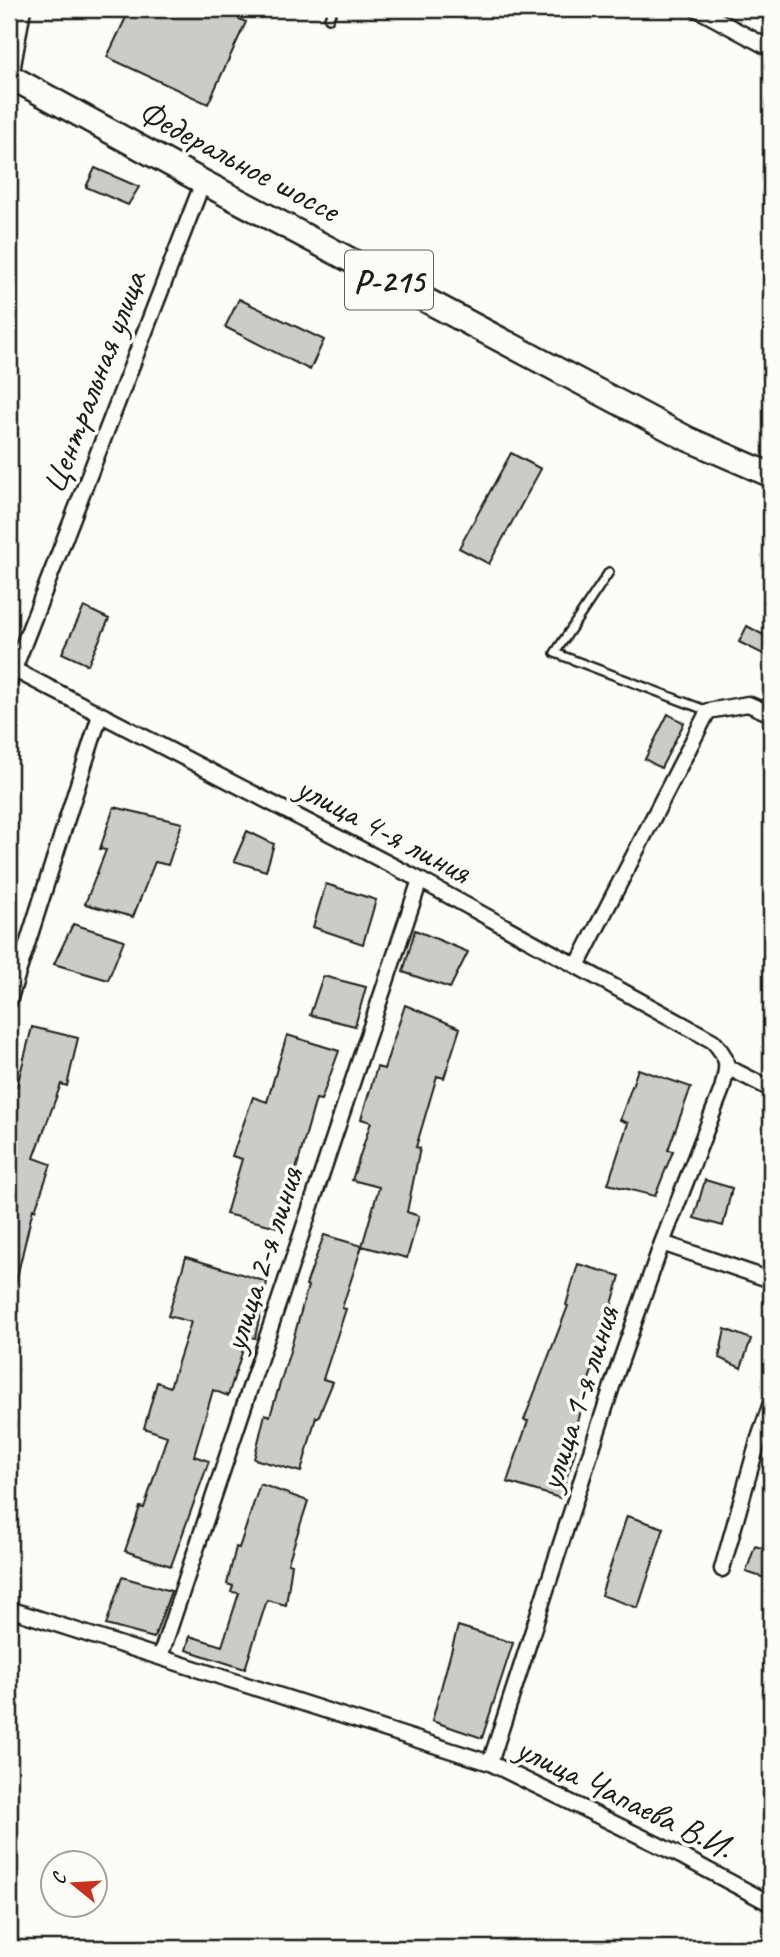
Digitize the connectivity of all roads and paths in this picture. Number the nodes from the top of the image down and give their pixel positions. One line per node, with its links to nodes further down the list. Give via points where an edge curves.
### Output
1 (23, 9): 6 (street)
2 (333, 9): 4 (lane)
3 (697, 9): 5 (street)
4 (329, 18)
5 (771, 49)
6 (10, 76): 7 (highway, Федеральное шоссе / Р-215)
7 (203, 182): 8 (highway, Федеральное шоссе / Р-215, via 688,439); 10 (street, Центральная улица)
8 (771, 475)
9 (609, 572): 11 (lane, via 555,653)
10 (10, 673): 13 (street, улица 4-я линия)
11 (708, 711): 12 (street, via 748,704); 15 (street)
12 (771, 714)
13 (100, 715): 14 (street, улица 4-я линия); 16 (street)
14 (420, 880): 15 (street, улица 4-я линия); 24 (street, улица 2-я линия)
15 (577, 966): 17 (street, улица 4-я линия, via 713,1041)
16 (9, 1001)
17 (726, 1061): 18 (street, улица 4-я линия); 19 (street, улица 1-я линия, via 722,1089)
18 (771, 1089)
19 (662, 1243): 20 (street); 25 (street, улица 1-я линия)
20 (771, 1280)
21 (771, 1403): 22 (street)
22 (722, 1569)
23 (9, 1609): 24 (street, улица Чапаева В.И.)
24 (160, 1657): 25 (street, улица Чапаева В.И.)
25 (490, 1763): 26 (street, улица Чапаева В.И.)
26 (771, 1904)

